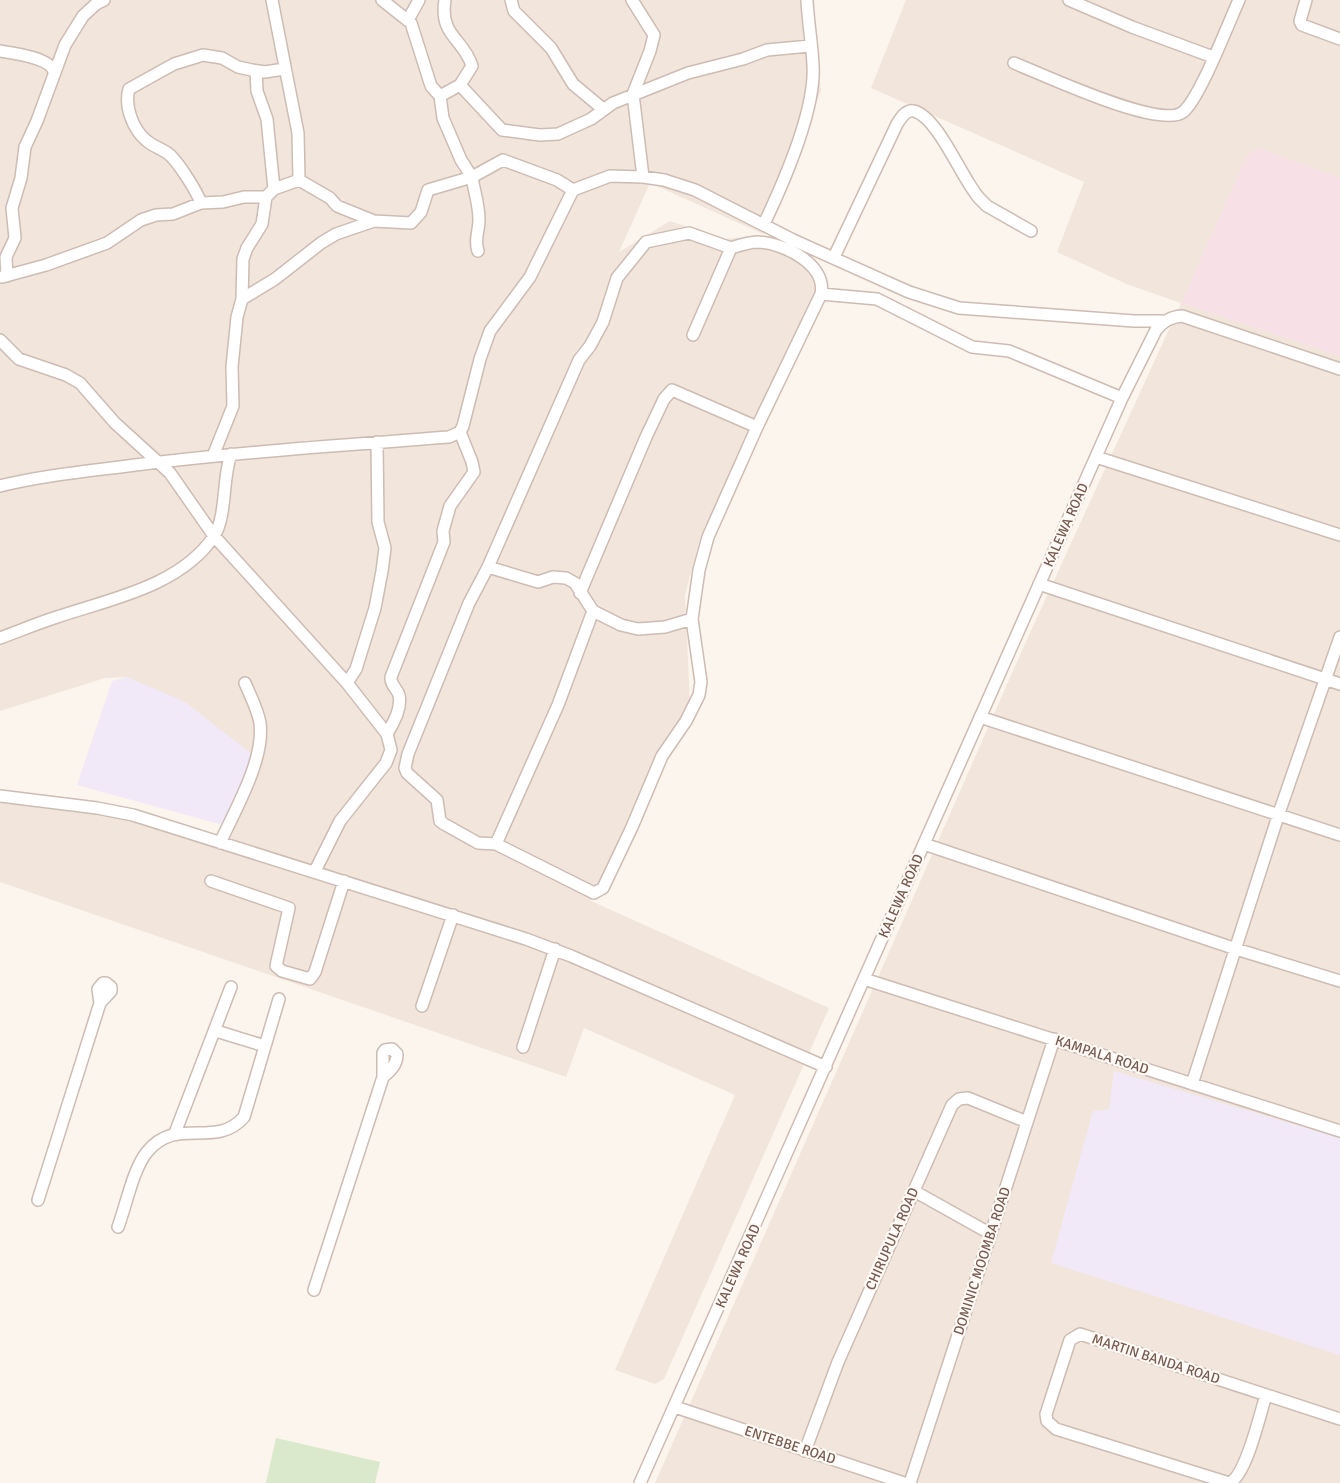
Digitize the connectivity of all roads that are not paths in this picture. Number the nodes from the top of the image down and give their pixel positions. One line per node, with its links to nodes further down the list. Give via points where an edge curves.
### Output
1 (104, 0): 20 (street, via 83,16 65,45)
2 (272, 0): 18 (street)
3 (382, 0): 12 (street)
4 (420, 0): 12 (street)
5 (446, 0): 21 (street, via 444,18 472,66)
6 (511, 0): 24 (street, via 514,11 551,48 574,84)
7 (632, 0): 22 (street, via 654,34)
8 (807, 0): 14 (street)
9 (1069, 0): 16 (street)
10 (1239, 0): 16 (street)
11 (1306, 0): 13 (street, via 1300,21 1302,25)
12 (408, 20): 23 (street, via 431,86)
13 (1340, 39)
14 (810, 46): 22 (street, via 767,50 688,73); 32 (street, via 814,66 807,110 781,188)
15 (0, 51): 20 (street, via 19,53 48,63)
16 (1213, 57): 17 (street, via 1191,103 1182,113 1168,117 1129,109)
17 (1014, 62)
18 (284, 69): 19 (street); 27 (street, via 298,133)
19 (256, 71): 29 (street, via 257,91 268,119); 30 (street, via 238,67 222,58 203,55 174,64 129,89 126,101 138,133 168,153 178,164)
20 (54, 72): 37 (street, via 24,153 22,178 12,208 15,238 6,257)
21 (460, 85): 23 (street); 24 (street, via 502,130 558,134 591,119)
22 (633, 94): 24 (street); 26 (street)
23 (440, 96): 25 (street, via 443,118)
24 (603, 109)
25 (472, 177): 28 (street, via 503,160 557,180); 31 (street, via 428,190 421,212 411,223); 35 (street, via 479,213)
26 (643, 177): 28 (street, via 610,176); 32 (street, via 695,190)
27 (299, 180): 29 (street); 31 (street, via 330,198 337,206)
28 (573, 190): 46 (street, via 530,277 490,331)
29 (270, 193): 30 (street); 39 (street, via 262,224 243,258)
30 (201, 203): 37 (street, via 173,214 141,220 107,242 46,265)
31 (374, 222): 39 (street, via 329,238 274,280)
32 (764, 224): 36 (street)
33 (1031, 231): 36 (street, via 987,206 932,124 910,111 897,124)
34 (731, 248): 38 (street, via 765,243 807,260 823,284); 41 (street); 55 (street, via 689,233 674,234 646,242 626,265 617,278 600,328 579,360)
35 (478, 251)
36 (834, 257): 40 (street, via 909,292 959,308 1134,321)
37 (4, 276)
38 (821, 294): 44 (street, via 877,299 972,347 1009,351); 45 (street)
39 (242, 299): 49 (street, via 232,367 233,406)
40 (1168, 319): 43 (street, via 1192,318); 44 (street, KALEWA ROAD, via 1148,344)
41 (693, 335)
42 (0, 340): 51 (street, via 19,359 66,375 80,384 115,423)
43 (1340, 369)
44 (1122, 398): 50 (street, KALEWA ROAD)
45 (757, 427): 57 (street, via 672,390 664,398 643,443); 59 (street, via 708,537 699,570)
46 (460, 432): 47 (street, via 449,438); 67 (street, via 474,472 450,506 444,542 391,677 399,703)
47 (377, 442): 48 (street); 64 (street, via 378,522 385,548 376,608 356,668)
48 (231, 454): 49 (street); 54 (street, via 225,471 221,515)
49 (213, 456): 51 (street)
50 (1096, 457): 53 (street); 56 (street, KALEWA ROAD)
51 (158, 462): 52 (street); 54 (street, via 170,473)
52 (0, 486)
53 (1340, 535)
54 (214, 536): 61 (street, via 179,568 161,579 120,597); 64 (street)
55 (488, 567): 57 (street, via 538,582 553,577 566,578 575,582); 72 (street, via 469,603 405,768 413,780 437,800 440,821 478,843)
56 (1039, 584): 62 (street); 66 (street, KALEWA ROAD)
57 (580, 593): 58 (street)
58 (593, 611): 59 (street, via 621,625 638,629 665,627); 72 (street, via 558,705)
59 (692, 619): 72 (street, via 701,682 699,695 662,756 603,888 594,893)
60 (1340, 637): 62 (street)
61 (0, 638)
62 (1327, 680): 65 (street); 69 (street)
63 (245, 683): 71 (street, via 260,721 260,741 249,776)
64 (347, 683): 67 (street)
65 (1340, 684)
66 (980, 717): 69 (street); 73 (street, KALEWA ROAD)
67 (387, 734): 74 (street, via 390,750 386,763 340,821)
68 (0, 796): 71 (street, via 115,811)
69 (1278, 816): 70 (street); 79 (street)
70 (1340, 835)
71 (220, 843): 74 (street)
72 (496, 844)
73 (924, 844): 79 (street); 80 (street, KALEWA ROAD)
74 (315, 871): 75 (street)
75 (344, 880): 76 (street, via 310,979 282,971 276,966 289,908); 77 (street)
76 (211, 881)
77 (453, 915): 78 (street); 85 (street)
78 (555, 949): 89 (street); 90 (street)
79 (1236, 949): 81 (street); 92 (street)
80 (864, 979): 87 (street, KAMPALA ROAD); 90 (street, KALEWA ROAD)
81 (1340, 981)
82 (231, 988): 86 (street)
83 (279, 999): 88 (street)
84 (100, 1003): 97 (street)
85 (422, 1006)
86 (216, 1031): 88 (street); 95 (street)
87 (1054, 1039): 92 (street, KAMPALA ROAD); 93 (street, DOMINIC MOOMBA ROAD)
88 (265, 1046): 95 (street, via 248,1108 238,1124 213,1134)
89 (523, 1047)
90 (826, 1067): 102 (street, KALEWA ROAD)
91 (383, 1076): 100 (street)
92 (1192, 1084): 94 (street, KAMPALA ROAD)
93 (1027, 1122): 96 (street, CHIRUPULA ROAD, via 968,1098 959,1099 952,1105); 99 (street, DOMINIC MOOMBA ROAD)
94 (1340, 1132)
95 (175, 1133): 98 (street, via 146,1153)
96 (914, 1191): 99 (street); 104 (street, CHIRUPULA ROAD, via 838,1362)
97 (38, 1200)
98 (118, 1228)
99 (991, 1234): 108 (street, DOMINIC MOOMBA ROAD)
100 (314, 1290)
101 (1266, 1395): 101 (street, MARTIN BANDA ROAD, via 1242,1469 1229,1483 1056,1429 1047,1421 1046,1407 1070,1340 1080,1334); 103 (street, MARTIN BANDA ROAD)
102 (675, 1407): 104 (street, ENTEBBE ROAD); 106 (street, KALEWA ROAD)
103 (1340, 1419)
104 (805, 1451): 105 (street, ENTEBBE ROAD)
105 (874, 1478): 107 (street, ENTEBBE ROAD)
106 (640, 1483)
107 (904, 1483)
108 (910, 1483)

